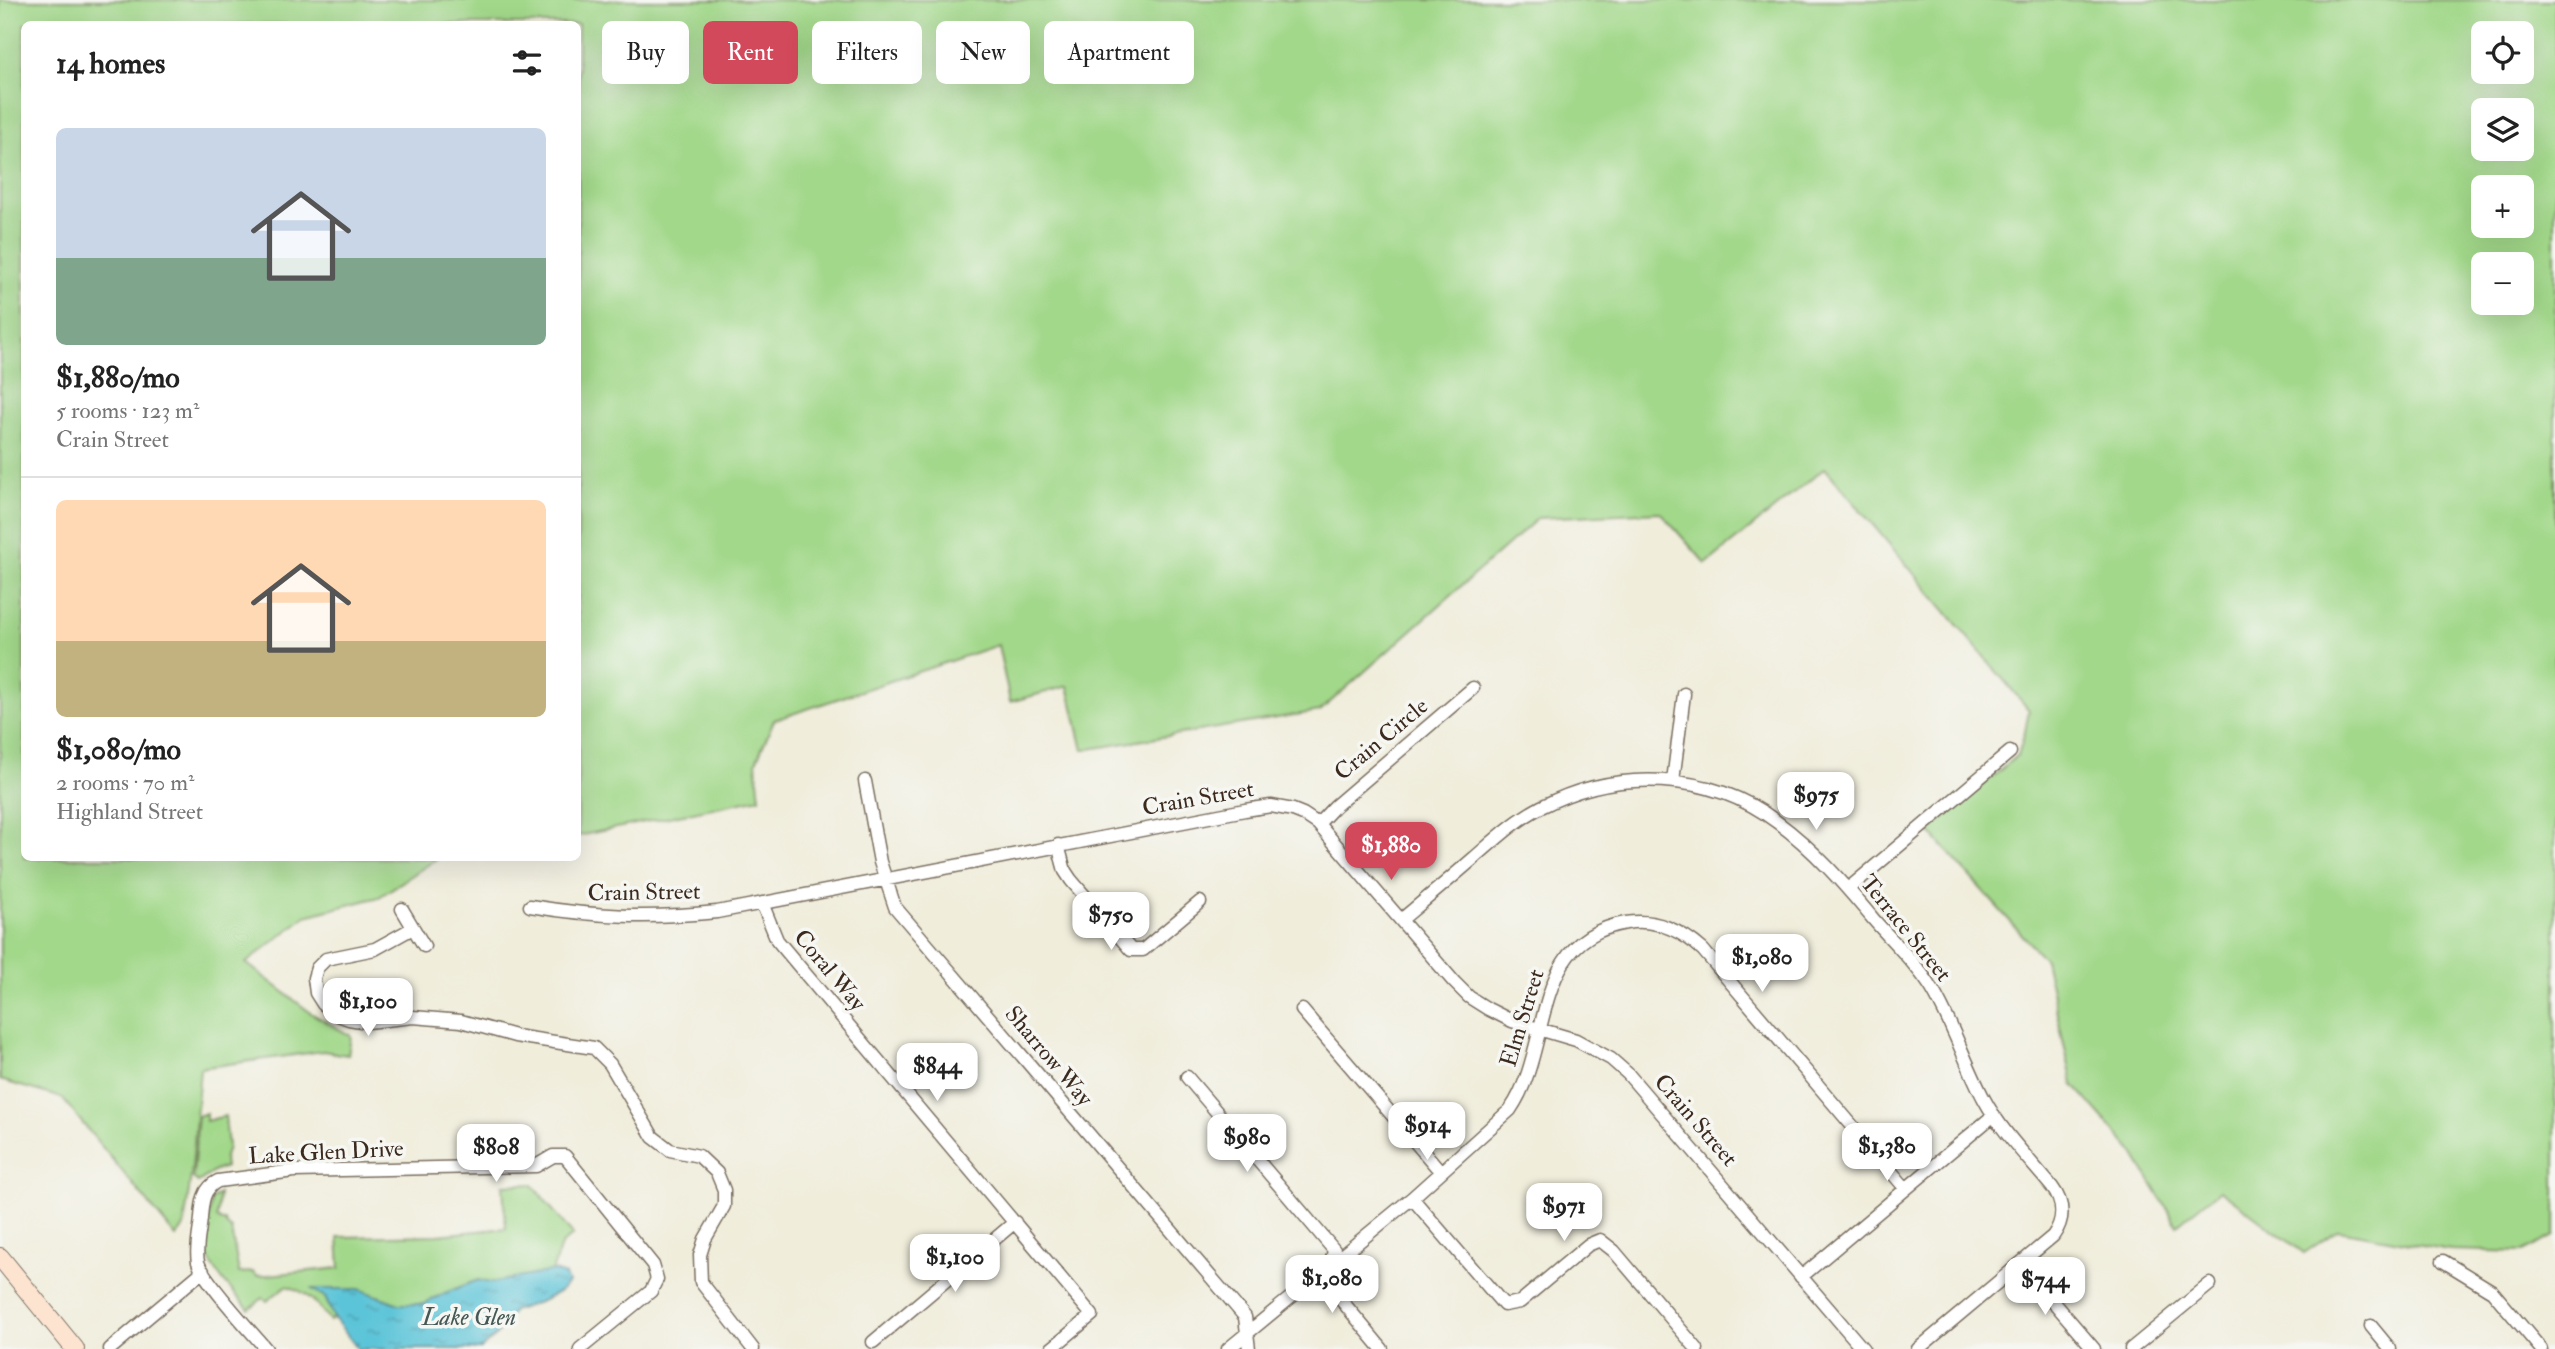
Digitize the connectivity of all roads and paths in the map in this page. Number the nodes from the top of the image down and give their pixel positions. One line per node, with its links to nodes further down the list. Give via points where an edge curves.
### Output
1 (1473, 688): 6 (street, Crain Circle)
2 (1684, 694): 5 (street)
3 (2010, 752): 9 (street)
4 (865, 781): 8 (street, Sharrow Way)
5 (1673, 781): 9 (street, Terrace Street, via 1713,790 1775,820); 14 (street, Terrace Street, via 1617,782 1581,789 1542,807 1514,824)
6 (1318, 824): 7 (street, Crain Street, via 1303,814 1271,806); 14 (street, Crain Street)
7 (1058, 845): 8 (street, Crain Street); 10 (street, via 1065,871 1131,950 1143,950)
8 (886, 878): 11 (street, Crain Street); 33 (street, Sharrow Way, via 895,907 1245,1317)
9 (1848, 889): 20 (street, Terrace Street, via 1931,987)
10 (1200, 902)
11 (762, 903): 12 (street, Crain Street, via 717,912 635,917); 24 (street, Coral Way, via 777,940)
12 (530, 906)
13 (402, 909): 15 (street)
14 (1401, 920): 18 (street, Crain Street, via 1469,997 1512,1021)
15 (413, 928): 16 (street); 39 (street, via 375,949 326,959 314,978 323,1004 338,1015 366,1022 413,1017 461,1021 515,1036 594,1048 610,1064 653,1137 670,1150 699,1156 717,1173 724,1206 700,1255 701,1282)
16 (424, 946)
17 (1302, 1010): 21 (street)
18 (1540, 1028): 21 (street, Elm Street, via 1528,1076 1510,1111); 22 (street, Elm Street, via 1556,972 1583,939 1604,927 1629,922 1668,927 1703,950); 30 (street, Crain Street, via 1576,1040 1628,1073)
19 (1187, 1077): 28 (street, via 1334,1250)
20 (1994, 1115): 22 (street); 27 (street, Terrace Street, via 2059,1196 2062,1207 2059,1228)
21 (1441, 1172): 23 (street, Elm Street)
22 (1906, 1189): 30 (street)
23 (1412, 1198): 28 (street, Elm Street); 44 (street, via 1504,1305 1520,1303 1600,1240)
24 (1015, 1222): 34 (street); 40 (street, Coral Way, via 1093,1315)
25 (0, 1257): 35 (street)
26 (2443, 1261): 50 (street, via 2492,1291)
27 (2021, 1264): 46 (street); 47 (street)
28 (1329, 1266): 33 (street, Elm Street); 43 (street, via 1327,1283)
29 (202, 1270): 36 (street); 37 (street); 38 (street, Lake Glen Drive, via 197,1261 202,1206 207,1188 218,1181 294,1171 536,1166 553,1156 565,1156 653,1265 657,1279 652,1291)
30 (1801, 1277): 45 (street, Crain Street)
31 (2210, 1284): 48 (street)
32 (2371, 1326): 49 (street)
33 (1246, 1334): 41 (street, Elm Street); 42 (street, Sharrow Way)
34 (873, 1342)
35 (75, 1349)
36 (110, 1349)
37 (266, 1349)
38 (580, 1349)
39 (753, 1349)
40 (1051, 1349)
41 (1228, 1349)
42 (1249, 1349)
43 (1382, 1349)
44 (1697, 1349)
45 (1863, 1349)
46 (1918, 1349)
47 (2094, 1349)
48 (2131, 1349)
49 (2390, 1349)
50 (2541, 1349)

